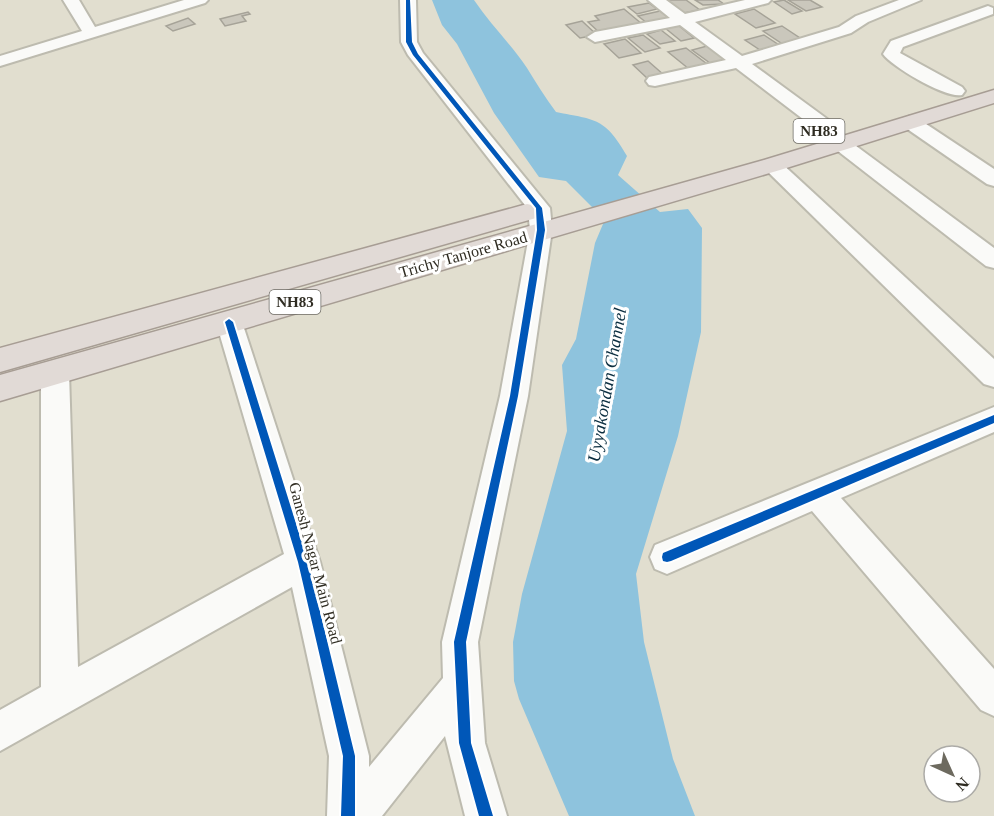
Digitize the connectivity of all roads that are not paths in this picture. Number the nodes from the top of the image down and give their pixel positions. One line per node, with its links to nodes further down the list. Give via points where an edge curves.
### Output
1 (71, 0): 10 (street)
2 (200, 0): 10 (street)
3 (408, 0): 23 (street, via 409,42 416,55)
4 (656, 0): 9 (street)
5 (763, 0): 9 (street)
6 (913, 0): 13 (street, via 862,19 845,30)
7 (969, 4): 8 (street)
8 (991, 12): 16 (street, via 892,48 891,54 899,61)
9 (682, 20): 11 (street); 13 (street)
10 (91, 33): 12 (street)
11 (595, 37)
12 (0, 61)
13 (740, 62): 15 (street); 19 (street)
14 (994, 80): 16 (highway, Trichy Tanjore Road / NH83)
15 (655, 81)
16 (956, 91): 19 (highway, Trichy Tanjore Road / NH83)
17 (994, 96): 18 (highway, Trichy Tanjore Road / NH83)
18 (910, 122): 19 (highway, Trichy Tanjore Road / NH83); 21 (street)
19 (834, 136): 20 (highway, Trichy Tanjore Road / NH83); 22 (highway, Trichy Tanjore Road / NH83, via 643,180); 24 (street)
20 (772, 165): 22 (highway, Trichy Tanjore Road / NH83, via 664,196); 28 (street)
21 (994, 179)
22 (581, 208): 23 (highway, Trichy Tanjore Road / NH83)
23 (540, 219): 25 (highway, Trichy Tanjore Road / NH83); 26 (highway, Trichy Tanjore Road / NH83); 34 (street, via 514,396 460,642)
24 (994, 260)
25 (229, 322): 27 (highway, Trichy Tanjore Road / NH83); 33 (street, Ganesh Nagar Main Road)
26 (0, 360)
27 (55, 372): 29 (highway, Trichy Tanjore Road / NH83); 36 (street)
28 (994, 376)
29 (0, 388)
30 (994, 419): 31 (street)
31 (817, 494): 32 (street); 35 (street)
32 (667, 557)
33 (303, 562): 36 (street); 38 (street, Ganesh Nagar Main Road, via 349,756)
34 (462, 684): 39 (street); 40 (street, via 465,743)
35 (994, 697)
36 (60, 698): 37 (street)
37 (0, 731)
38 (348, 816)
39 (356, 816)
40 (486, 816)

